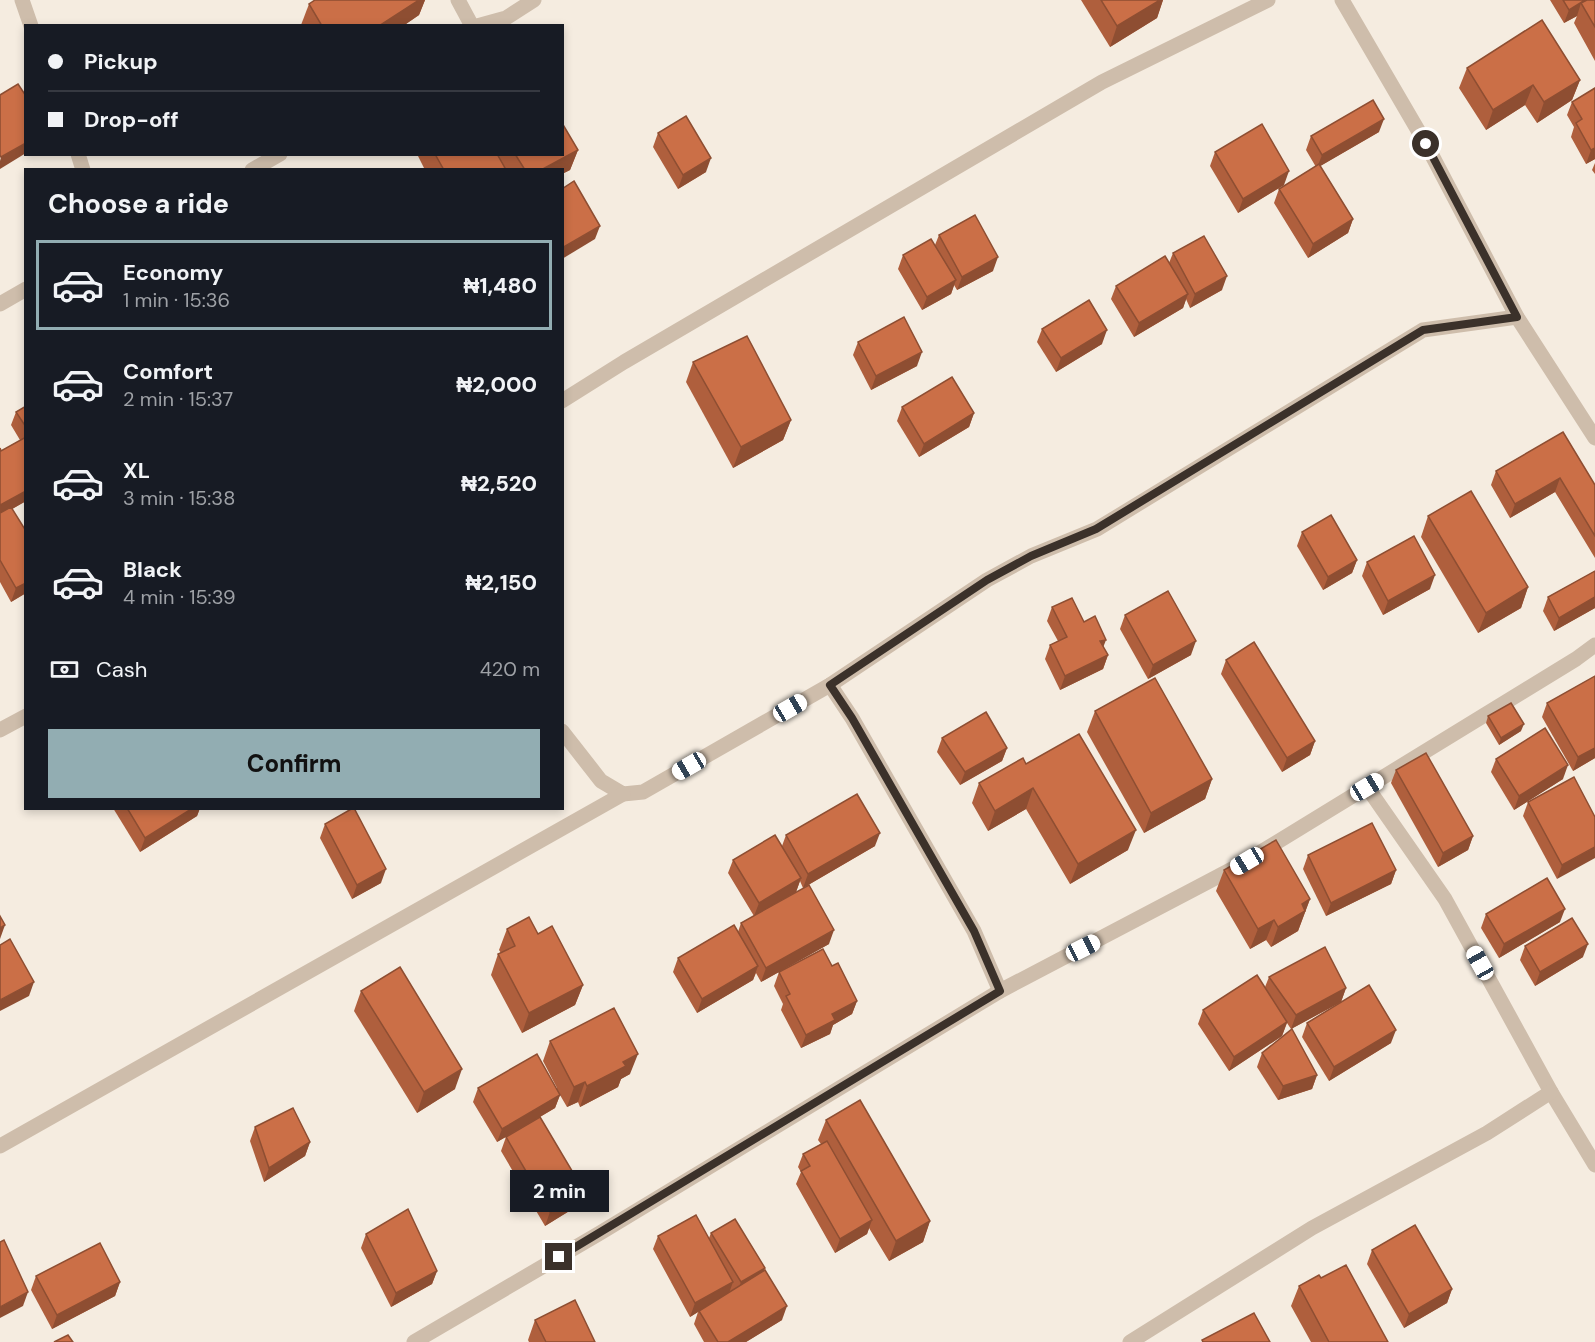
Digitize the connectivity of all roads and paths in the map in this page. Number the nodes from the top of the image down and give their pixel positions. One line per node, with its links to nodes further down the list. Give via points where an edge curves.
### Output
1 (22, 0): 6 (street)
2 (458, 0): 7 (street)
3 (534, 0): 8 (street, via 506,18)
4 (1268, 0): 14 (street, via 1102,82)
5 (1342, 0): 13 (street, via 1426,144)
6 (30, 24)
7 (471, 24)
8 (484, 24)
9 (276, 156): 10 (street)
10 (256, 168)
11 (24, 290): 12 (street)
12 (0, 304)
13 (1517, 317): 15 (street); 17 (street, via 1423,330 1096,529 1031,556 987,580)
14 (564, 400)
15 (1595, 438)
16 (1595, 645): 21 (street)
17 (830, 685): 22 (street, via 643,792); 23 (street, via 974,931)
18 (24, 717): 19 (street)
19 (0, 730)
20 (564, 734): 22 (street, via 601,781)
21 (1367, 787): 23 (street, via 1227,873); 24 (street, via 1445,899)
22 (623, 794): 25 (street)
23 (1000, 991): 27 (street)
24 (1551, 1092): 26 (street); 28 (street, via 1487,1133 1312,1228)
25 (0, 1146)
26 (1595, 1165)
27 (414, 1342)
28 (1130, 1342)

